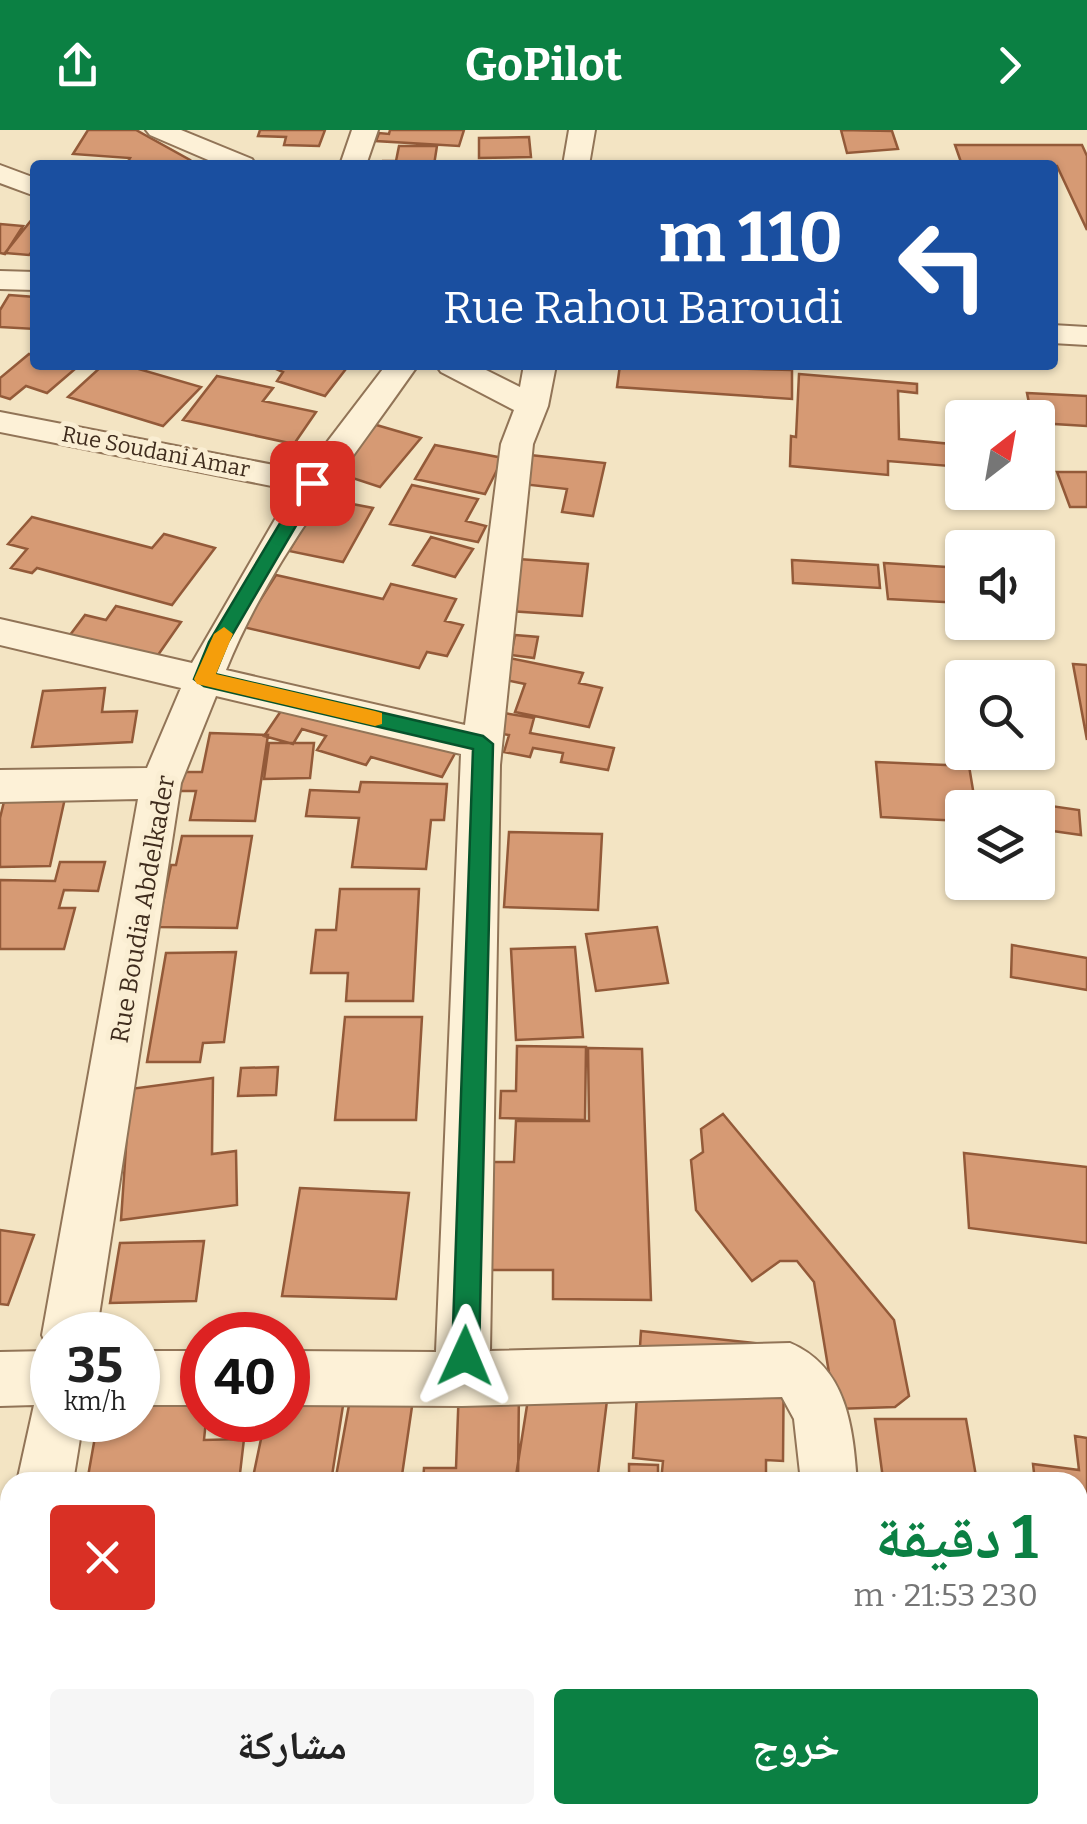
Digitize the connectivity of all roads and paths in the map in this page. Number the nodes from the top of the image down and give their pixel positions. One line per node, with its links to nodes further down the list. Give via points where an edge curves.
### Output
1 (160, 130): 4 (street)
2 (365, 130): 5 (street)
3 (582, 130): 6 (street)
4 (231, 160)
5 (354, 160)
6 (577, 160)
7 (0, 173): 8 (street)
8 (30, 186)
9 (0, 280): 10 (street)
10 (30, 281)
11 (1058, 318): 12 (street)
12 (1087, 318)
13 (1058, 334): 14 (street)
14 (1087, 336)
15 (398, 370): 20 (street, Rue Boudia Abdelkader)
16 (462, 370): 18 (street)
17 (539, 370): 18 (street)
18 (532, 406): 23 (street, via 517,444)
19 (0, 422): 20 (street, Rue Soudani Amar)
20 (312, 483): 22 (street, Rue Boudia Abdelkader)
21 (0, 632): 22 (street)
22 (204, 679): 23 (street); 24 (street, Rue Boudia Abdelkader)
23 (483, 744): 30 (street)
24 (161, 783): 25 (street); 26 (street, Rue Boudia Abdelkader)
25 (0, 786)
26 (73, 1312)
27 (0, 1378): 28 (street)
28 (30, 1378)
29 (310, 1378): 30 (street)
30 (462, 1378): 33 (street, via 790,1370 808,1380 818,1402)
31 (51, 1442): 32 (street)
32 (46, 1472)
33 (828, 1472)

